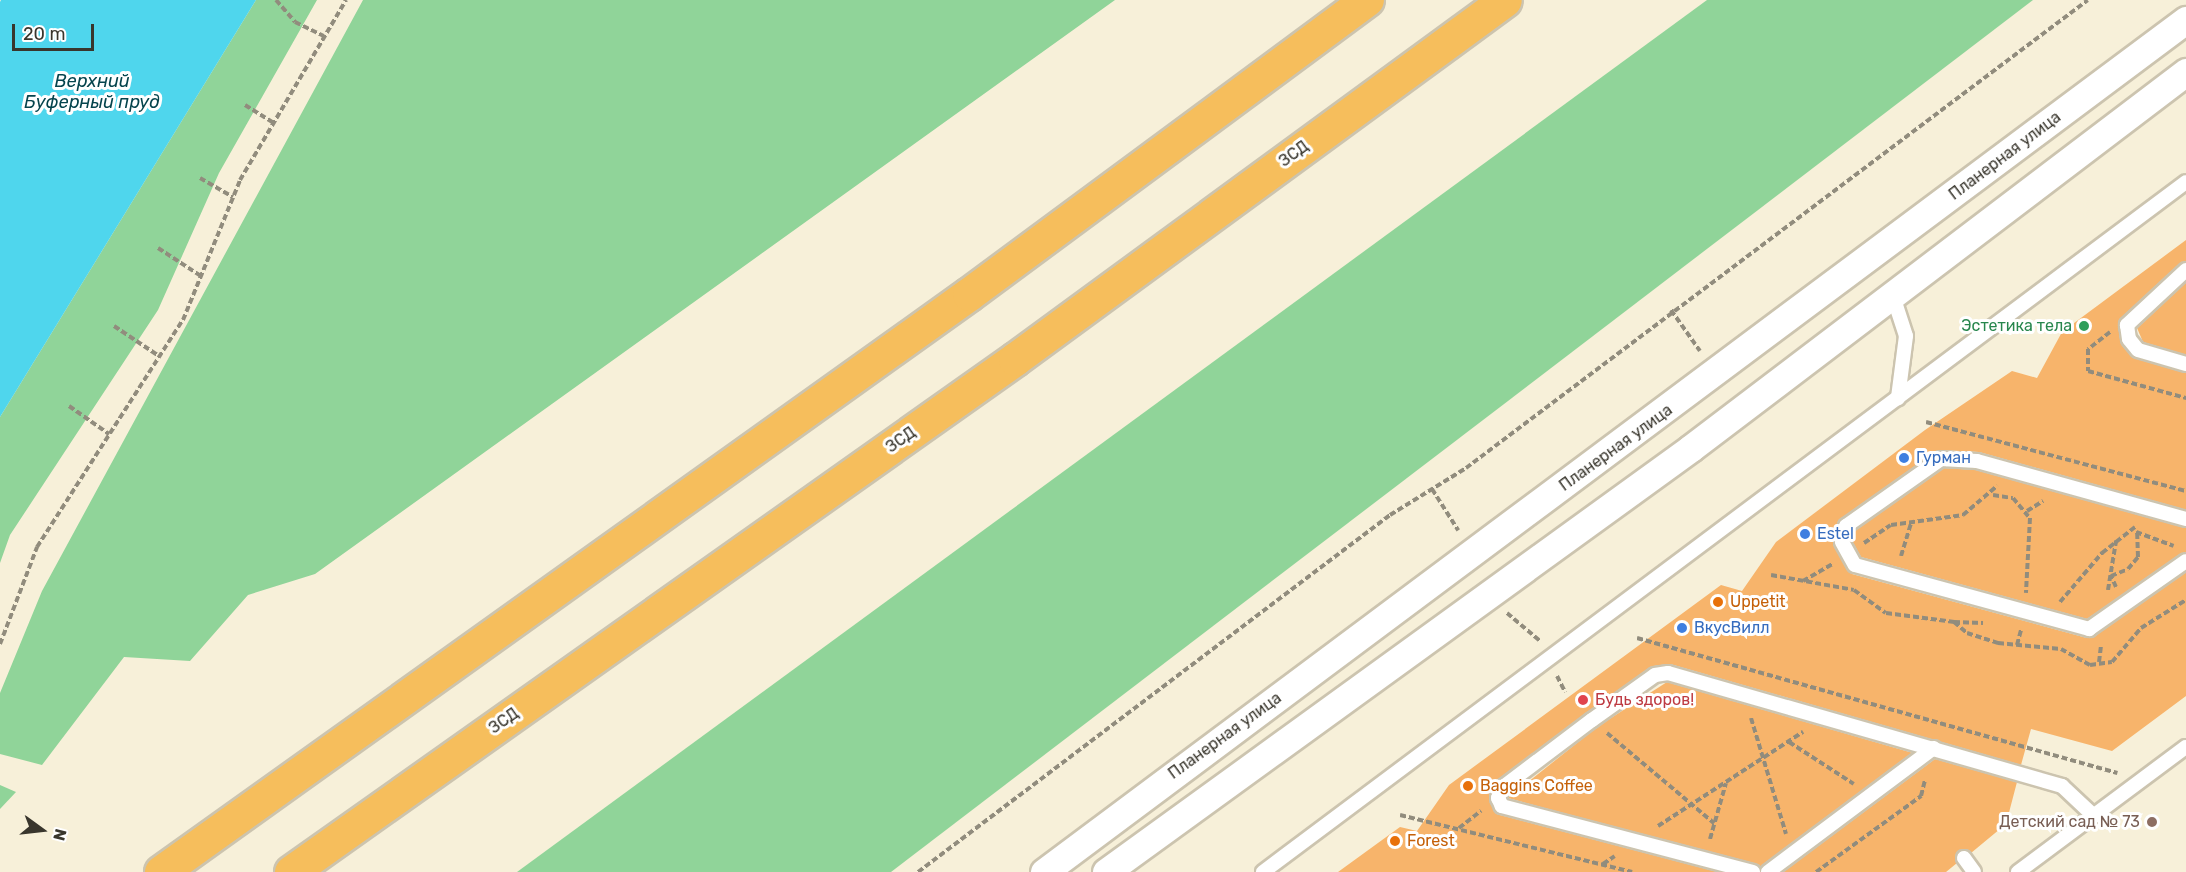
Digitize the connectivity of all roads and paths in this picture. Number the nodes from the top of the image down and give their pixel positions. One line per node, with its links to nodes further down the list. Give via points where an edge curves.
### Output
1 (276, 0): 7 (path, via 295,22)
2 (346, 0): 7 (path)
3 (1367, 0): 73 (highway, via 959,301)
4 (1505, 0): 74 (highway, ЗСД, via 1015,359)
5 (2088, 0): 18 (path)
6 (2186, 20): 23 (street, Планерная улица)
7 (324, 36): 10 (path)
8 (2186, 72): 17 (street)
9 (245, 105): 10 (path)
10 (274, 123): 13 (path)
11 (200, 178): 13 (path)
12 (2186, 182): 24 (lane)
13 (233, 197): 16 (path)
14 (158, 248): 16 (path)
15 (2186, 270): 19 (lane)
16 (201, 276): 21 (path)
17 (1893, 296): 24 (lane, via 1906,336); 43 (street)
18 (1671, 310): 23 (path); 75 (path)
19 (2127, 325): 22 (lane, via 2129,339 2138,350); 25 (path, via 2104,334 2088,350 2088,371)
20 (114, 326): 21 (path)
21 (159, 356): 28 (path)
22 (2186, 364)
23 (1716, 374): 76 (street, Планерная улица)
24 (1898, 398): 49 (lane)
25 (2186, 398)
26 (69, 406): 28 (path)
27 (1926, 422): 30 (path)
28 (110, 434): 48 (path, via 37,547)
29 (2006, 469): 31 (path); 32 (lane); 37 (lane, via 1941,459 1846,526)
30 (2186, 491)
31 (1992, 495): 37 (path, via 1951,519 1891,525); 45 (path, via 2013,498 2030,518)
32 (2186, 519)
33 (2131, 530): 34 (path)
34 (2137, 532): 35 (path); 41 (path, via 2134,564)
35 (2186, 550)
36 (2102, 553): 45 (path, via 2055,608)
37 (1845, 556): 45 (lane, via 1855,565)
38 (2186, 561): 45 (lane, via 2089,629)
39 (1818, 573): 42 (path)
40 (1771, 575): 42 (path)
41 (2110, 576)
42 (1802, 582): 46 (path, via 1854,590 1886,613)
43 (1491, 594): 49 (path); 77 (street)
44 (2186, 600): 46 (path, via 2140,628 2112,662 2096,665 2042,644 1998,643 1967,633)
45 (2031, 614): 46 (path, via 2001,622)
46 (1954, 622)
47 (1638, 638): 58 (path, via 2101,764)
48 (0, 644)
49 (1553, 658): 50 (path); 78 (lane)
50 (1565, 692)
51 (1744, 696): 52 (lane); 53 (lane, via 1668,673 1655,675); 57 (path)
52 (1825, 717): 54 (path); 56 (lane)
53 (1592, 720): 61 (lane, via 1503,787); 62 (path)
54 (1789, 742): 57 (path); 60 (path)
55 (2186, 747): 64 (lane)
56 (1934, 748): 60 (lane); 64 (lane, via 2062,786); 65 (path, via 1921,796)
57 (1763, 759): 59 (path); 69 (path)
58 (2120, 775)
59 (1726, 782): 62 (path); 66 (path)
60 (1875, 797): 65 (path); 69 (lane)
61 (1498, 798): 67 (path); 68 (lane, via 1502,806)
62 (1692, 805): 66 (path); 68 (path)
63 (1400, 814): 67 (path)
64 (2094, 816): 84 (lane)
65 (1892, 817): 82 (path)
66 (1714, 823): 71 (path)
67 (1458, 829): 72 (path)
68 (1636, 841): 71 (lane); 72 (path)
69 (1793, 857): 81 (lane)
70 (1964, 858): 83 (lane)
71 (1704, 859): 80 (lane)
72 (1603, 864): 79 (path)
73 (161, 872)
74 (291, 872)
75 (918, 872)
76 (1044, 872)
77 (1106, 872)
78 (1263, 872)
79 (1632, 872)
80 (1753, 872)
81 (1768, 872)
82 (1816, 872)
83 (1974, 872)
84 (2018, 872)

